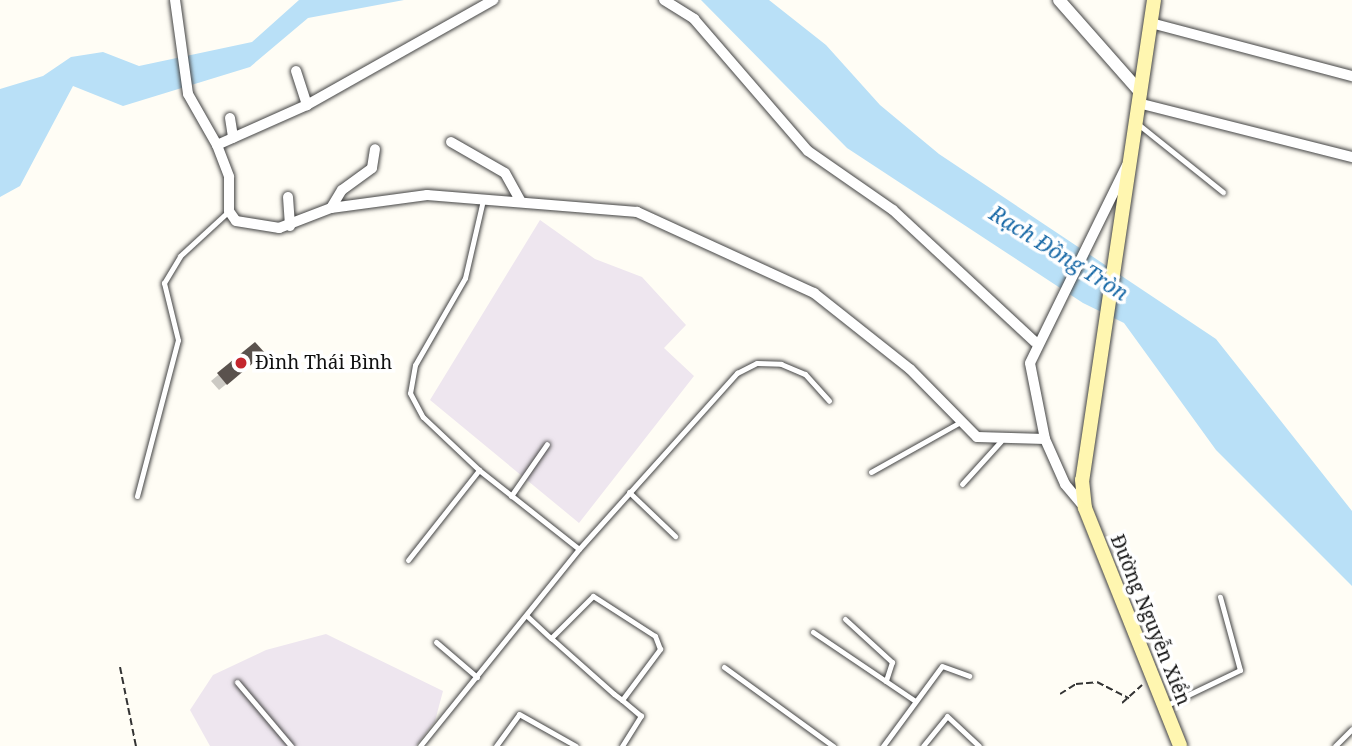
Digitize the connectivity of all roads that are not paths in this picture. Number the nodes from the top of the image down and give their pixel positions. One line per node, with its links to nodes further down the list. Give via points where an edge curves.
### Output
1 (175, 0): 15 (street, via 188,94)
2 (493, 0): 10 (street)
3 (664, 0): 26 (street, via 694,19 808,151 893,210)
4 (1059, 0): 9 (street)
5 (1154, 0): 6 (main road)
6 (1151, 23): 8 (street); 9 (main road)
7 (296, 71): 10 (street)
8 (1352, 76)
9 (1139, 98): 12 (main road); 18 (street)
10 (307, 105): 13 (street)
11 (230, 118): 13 (street)
12 (1136, 122): 17 (main road); 19 (lane)
13 (233, 138): 15 (street)
14 (451, 142): 22 (street, via 505,173)
15 (217, 145): 24 (street, via 229,177)
16 (374, 149): 23 (street, via 372,168 342,190)
17 (1132, 156): 26 (street, Đường Nguyễn Xiển); 38 (main road, Đường Nguyễn Xiển, via 1082,453)
18 (1352, 157)
19 (1223, 192)
20 (288, 198): 25 (street)
21 (482, 200): 22 (street); 23 (street, via 427,195); 32 (lane, via 465,278 415,365 410,393 422,418)
22 (520, 200): 28 (street, via 637,212 814,293 910,369)
23 (331, 208): 25 (street)
24 (229, 211): 25 (street, via 248,225); 36 (lane, via 180,256 164,284 178,340)
25 (290, 226)
26 (1035, 342): 29 (street, Đường Nguyễn Xiển, via 1031,377)
27 (829, 401): 35 (lane, via 806,374 757,363 737,373 699,410)
28 (957, 424): 30 (street, via 977,437); 33 (lane)
29 (1045, 439): 30 (street); 38 (street, Đường Nguyễn Xiển, via 1065,484)
30 (1001, 440): 34 (lane)
31 (547, 444): 37 (lane)
32 (479, 470): 37 (lane); 41 (lane)
33 (871, 472)
34 (962, 484)
35 (629, 492): 39 (lane); 40 (lane)
36 (137, 496)
37 (511, 496): 40 (lane)
38 (1085, 508): 55 (main road, Đường Nguyễn Xiển)
39 (675, 536)
40 (579, 549): 43 (lane)
41 (408, 560)
42 (1220, 597): 55 (lane, via 1240,670)
43 (527, 615): 46 (lane); 50 (lane)
44 (845, 619): 51 (lane, via 892,662)
45 (813, 632): 51 (lane)
46 (551, 638): 53 (lane); 53 (lane, via 593,596 655,636 660,649)
47 (436, 642): 50 (lane)
48 (724, 667): 62 (lane)
49 (969, 676): 54 (lane, via 942,666)
50 (477, 677): 58 (lane)
51 (886, 681): 54 (lane)
52 (237, 682): 57 (lane)
53 (622, 699): 61 (lane, via 641,716)
54 (914, 700): 63 (lane)
55 (1164, 706): 66 (main road, Đường Nguyễn Xiển)
56 (1352, 729): 67 (lane)
57 (291, 746)
58 (420, 746)
59 (496, 746): 60 (lane, via 519,714)
60 (576, 746)
61 (622, 746)
62 (833, 746)
63 (883, 746)
64 (922, 746): 65 (lane, via 947,716)
65 (979, 746)
66 (1180, 746)
67 (1335, 746)

